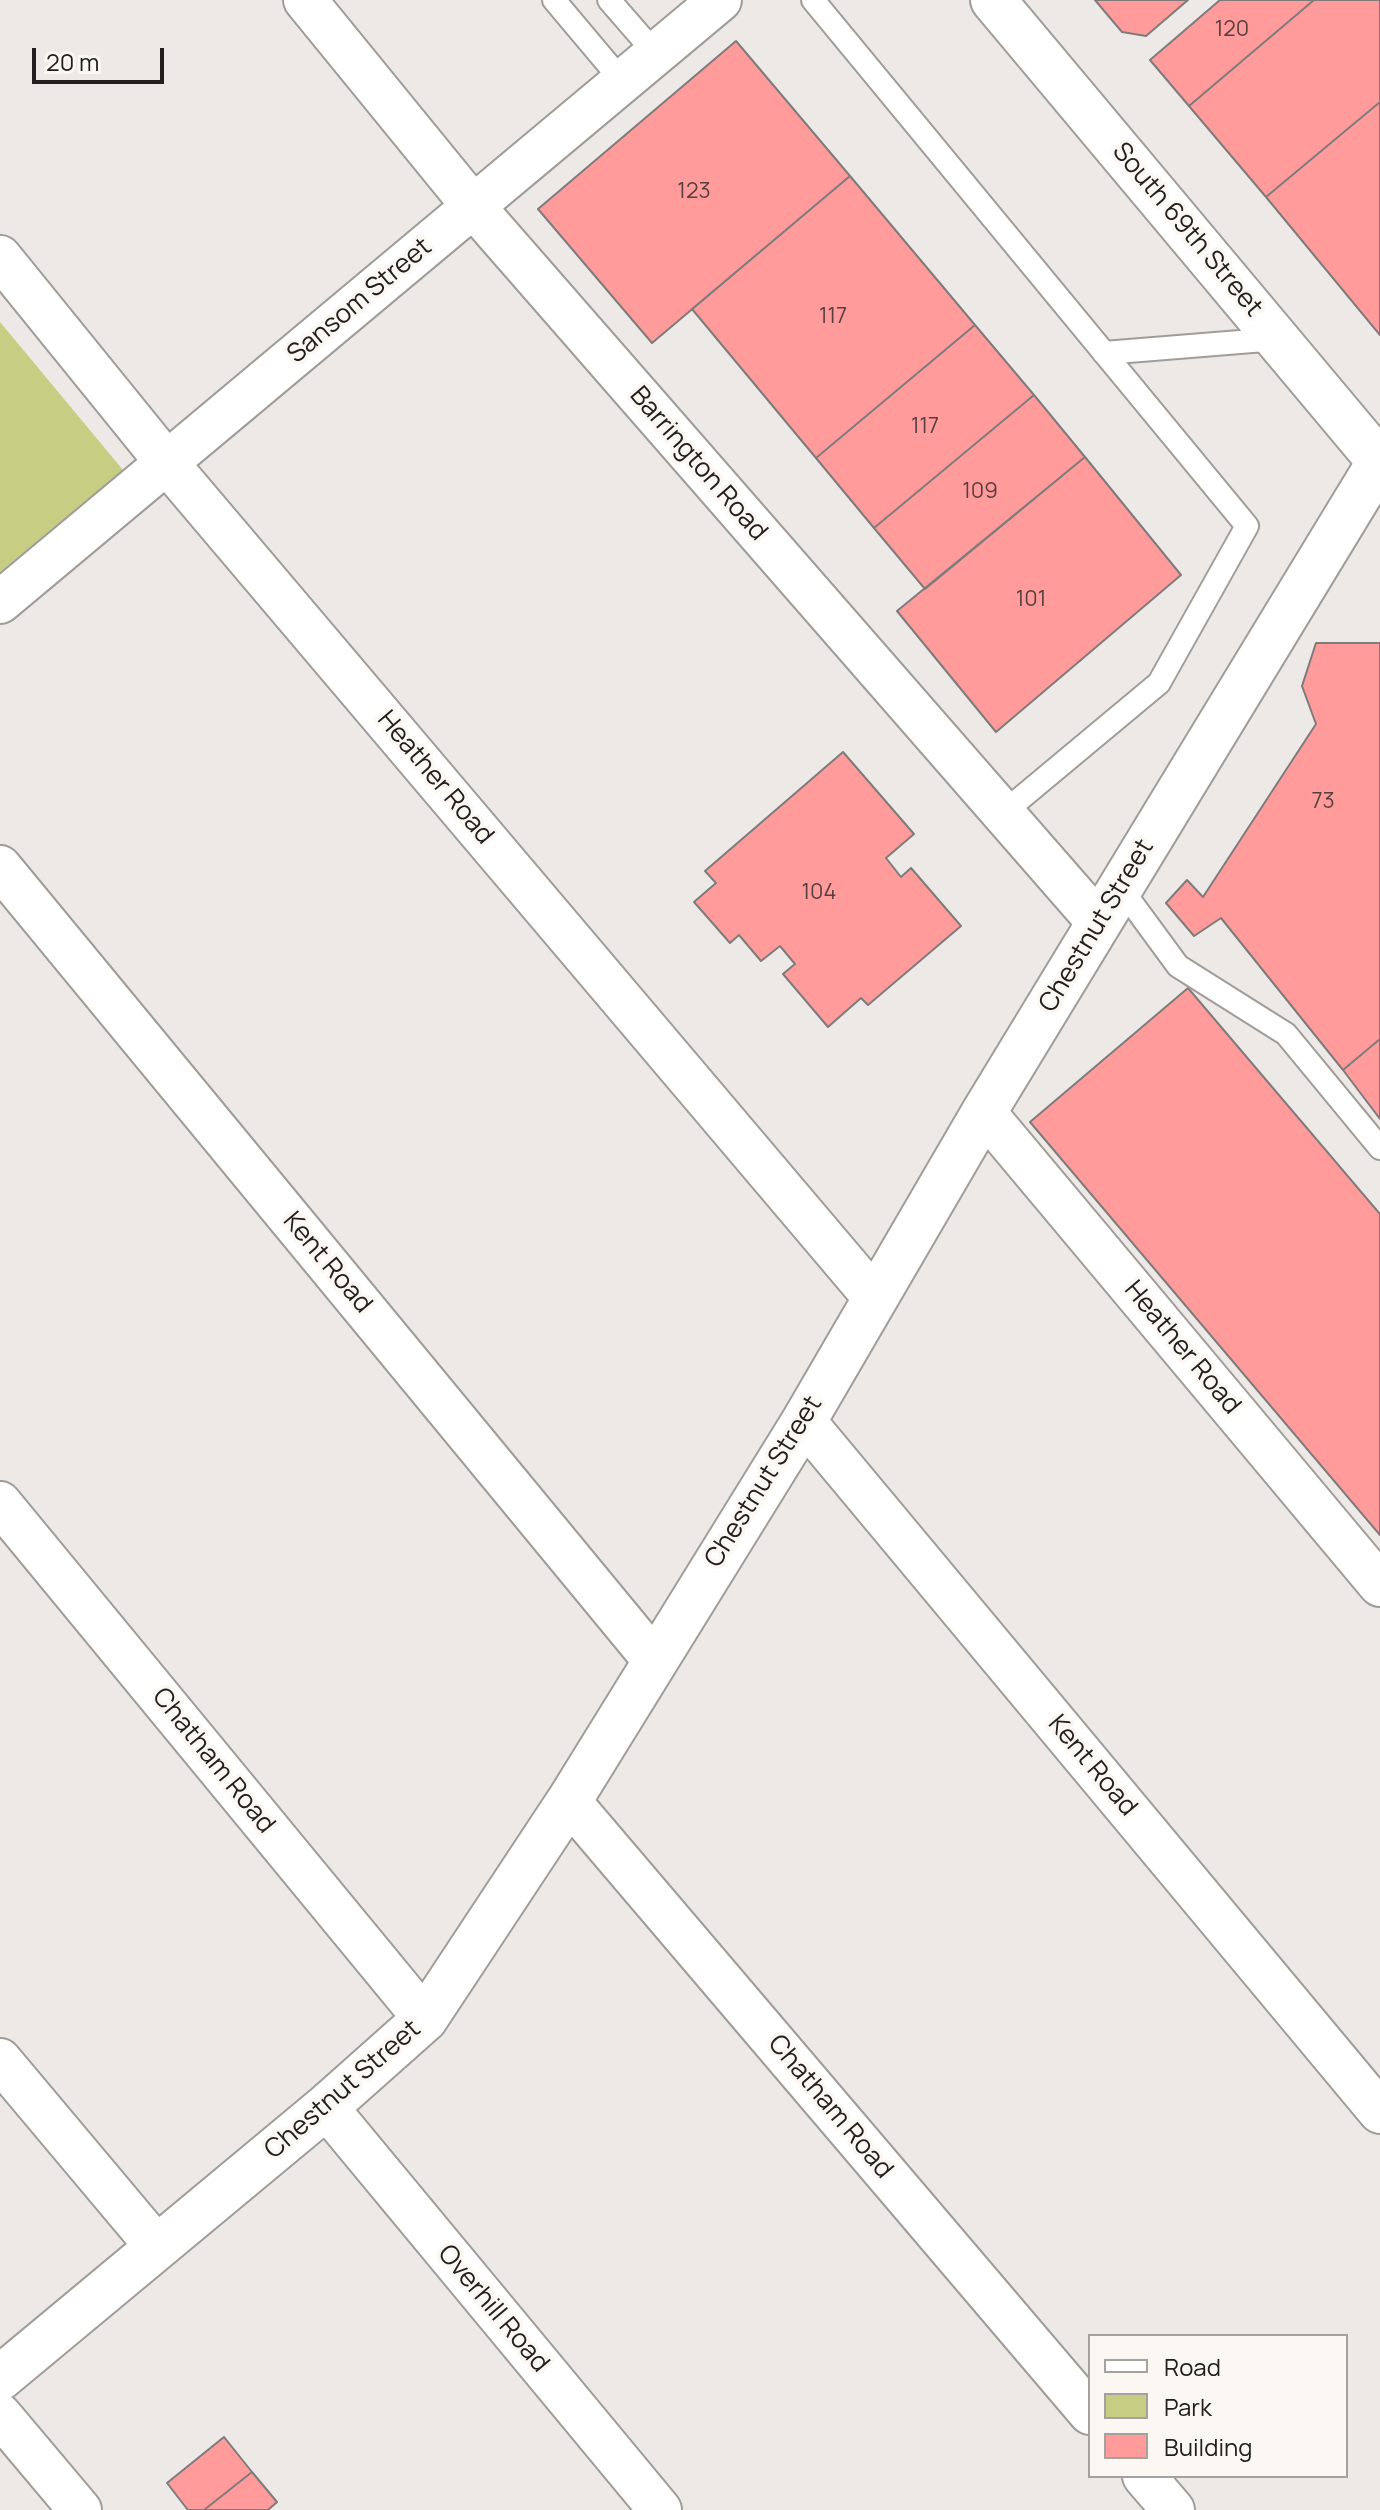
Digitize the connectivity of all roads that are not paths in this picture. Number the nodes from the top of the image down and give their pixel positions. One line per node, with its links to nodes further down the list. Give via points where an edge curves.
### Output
1 (305, 0): 9 (street, Barrington Road)
2 (554, 0): 8 (lane)
3 (609, 0): 7 (lane)
4 (720, 0): 7 (street, Sansom Street)
5 (813, 0): 12 (lane)
6 (993, 0): 11 (street, South 69th Street)
7 (656, 54): 8 (street, Sansom Street)
8 (623, 82): 9 (street, Sansom Street)
9 (473, 206): 14 (street, Sansom Street); 16 (street, Barrington Road)
10 (0, 257): 14 (street, Heather Road)
11 (1278, 339): 12 (lane); 13 (street, South 69th Street)
12 (1104, 353): 16 (lane, via 1247,526 1159,683)
13 (1380, 462): 18 (street, Chestnut Street)
14 (167, 463): 15 (street, Sansom Street); 21 (street, Heather Road)
15 (0, 602)
16 (1003, 813): 18 (street, Barrington Road)
17 (0, 867): 25 (street, Kent Road)
18 (1109, 905): 19 (street, Chestnut Street); 20 (lane, via 1178,966 1286,1034)
19 (984, 1112): 21 (street, Chestnut Street); 24 (street, Heather Road)
20 (1380, 1148)
21 (873, 1296): 22 (street, Chestnut Street)
22 (804, 1421): 25 (street, Chestnut Street); 30 (street, Kent Road)
23 (0, 1503): 27 (street, Chatham Road)
24 (1380, 1585)
25 (654, 1660): 26 (street, Chestnut Street)
26 (569, 1801): 27 (street, Chestnut Street); 33 (street, Chatham Road)
27 (425, 2019): 29 (street, Chestnut Street)
28 (0, 2060): 31 (street)
29 (326, 2107): 31 (street, Chestnut Street); 37 (street, Overhill Road)
30 (1380, 2112)
31 (157, 2247): 32 (street, Chestnut Street)
32 (0, 2378)
33 (1088, 2411)
34 (0, 2415): 36 (street)
35 (1146, 2478): 38 (street)
36 (80, 2510)
37 (660, 2510)
38 (1173, 2510)

